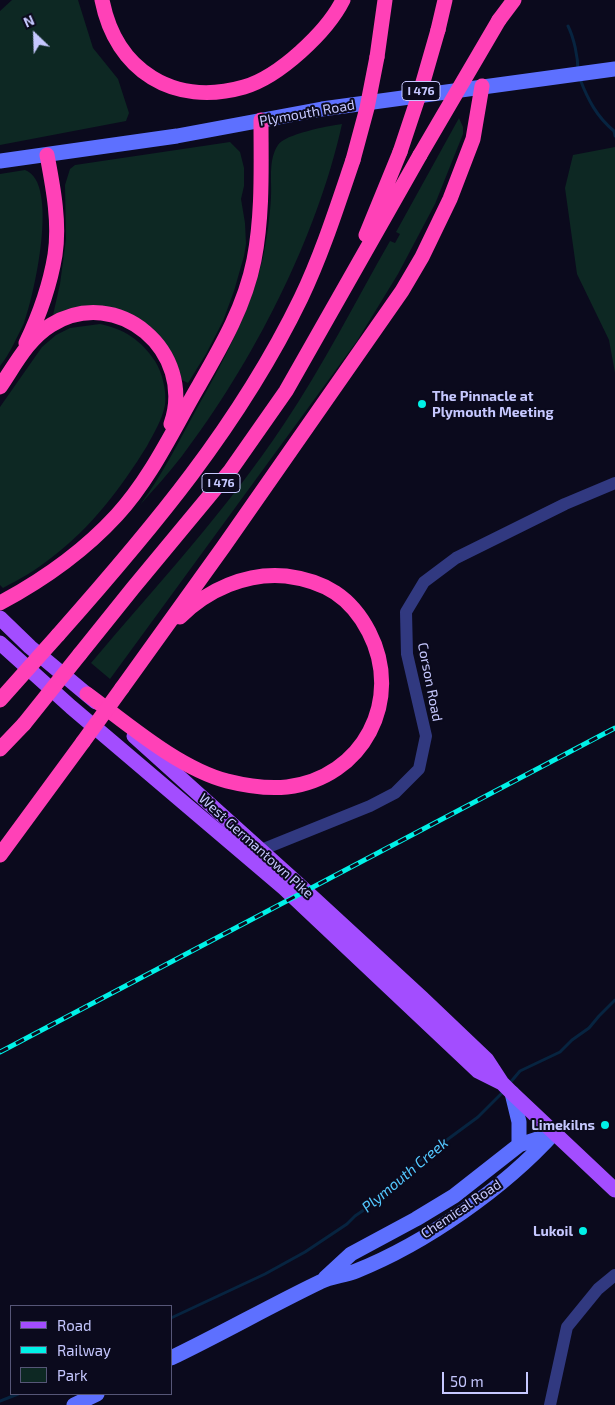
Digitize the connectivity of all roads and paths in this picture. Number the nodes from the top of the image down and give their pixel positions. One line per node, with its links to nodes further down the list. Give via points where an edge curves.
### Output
1 (102, 0): 2 (highway, via 119,46 134,64 170,86 208,93 246,86 269,75 313,40)
2 (343, 0)
3 (385, 0): 21 (highway, I 476, bridge, via 377,57 353,160 301,297 265,365 238,411 148,532)
4 (445, 0): 11 (highway, I 476, bridge, via 400,152)
5 (514, 0): 11 (highway, bridge, via 420,154)
6 (615, 69): 7 (main road, Plymouth Road)
7 (482, 86): 8 (main road, Plymouth Road); 19 (highway, via 473,139 450,199 402,291)
8 (261, 120): 9 (main road, Plymouth Road); 14 (highway, via 261,203 254,261 245,292 230,328)
9 (47, 155): 10 (main road, Plymouth Road); 12 (highway, via 54,194 55,254 39,313)
10 (0, 161)
11 (341, 296): 22 (highway, I 476, bridge, via 286,391 236,464 24,724)
12 (19, 358): 13 (highway); 14 (highway, via 40,333 74,316 107,314 148,333 163,351 177,393 175,413)
13 (0, 386)
14 (157, 460): 16 (highway, via 118,514 95,537 65,562)
15 (615, 483): 23 (street, Corson Road, via 456,558 424,582 406,612 407,654 426,736 419,769 395,793 370,806)
16 (0, 603)
17 (0, 618): 20 (main road, West Germantown Pike)
18 (0, 644): 25 (main road, West Germantown Pike, via 284,888 478,1072)
19 (151, 647): 20 (highway, via 186,611 222,588 255,577 278,575 317,582 331,589 354,609 374,641 382,678 379,712 359,748 329,774 288,787 267,788 226,781 189,765); 24 (highway, bridge)
20 (87, 694): 23 (main road, West Germantown Pike)
21 (0, 700)
22 (0, 749)
23 (261, 850): 25 (main road, West Germantown Pike, via 487,1060)
24 (0, 855)
25 (507, 1088): 26 (main road, West Germantown Pike); 27 (main road, via 519,1122)
26 (554, 1133): 27 (main road, Chemical Road); 28 (main road, West Germantown Pike); 30 (main road, Chemical Road, via 532,1157 455,1217 355,1272)
27 (520, 1145): 30 (main road, Chemical Road, via 454,1196 351,1254)
28 (615, 1190)
29 (615, 1275): 34 (street, via 598,1289 567,1327)
30 (322, 1280): 31 (main road, Chemical Road)
31 (172, 1357)
32 (95, 1395): 33 (main road)
33 (74, 1405)
34 (550, 1405)

